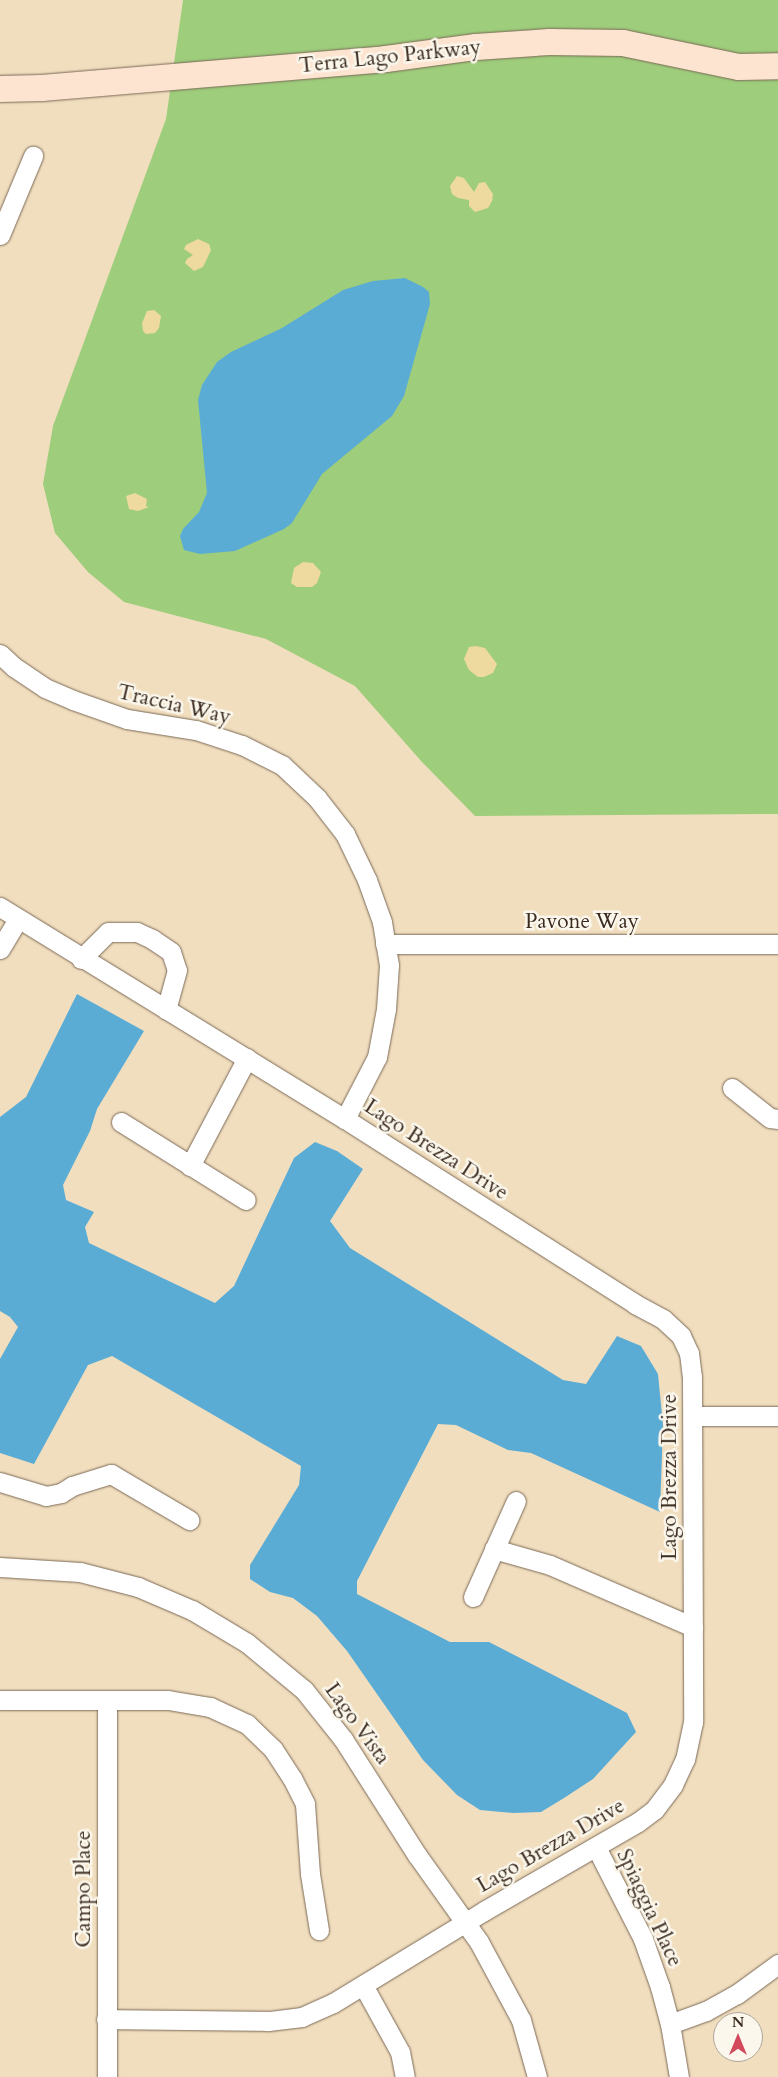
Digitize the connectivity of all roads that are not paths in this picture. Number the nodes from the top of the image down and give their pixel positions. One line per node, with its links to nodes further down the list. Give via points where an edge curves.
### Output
1 (778, 66): 2 (street, Terra Lago Parkway, via 740,67 623,43 550,42 476,47 386,59)
2 (0, 89)
3 (34, 156): 4 (street)
4 (0, 235)
5 (0, 654): 8 (street, Traccia Way, via 45,688 73,700 127,719 196,730 242,745 282,765 317,798 345,834 367,880 382,922)
6 (0, 908): 7 (street, Lago Brezza Drive)
7 (18, 919): 10 (street); 11 (street, Lago Brezza Drive)
8 (385, 944): 9 (street, Pavone Way); 15 (street, Traccia Way, via 389,965 386,1008 377,1057)
9 (778, 944)
10 (0, 949)
11 (82, 959): 12 (street, Lago Brezza Drive); 12 (street, via 108,932 137,932 152,939 171,952 177,970)
12 (166, 1010): 13 (street, Lago Brezza Drive)
13 (246, 1058): 15 (street, Lago Brezza Drive); 18 (street)
14 (732, 1088): 16 (street, via 770,1118)
15 (345, 1119): 20 (street, Lago Brezza Drive, via 663,1319 681,1336 689,1353)
16 (778, 1119)
17 (121, 1122): 18 (street)
18 (190, 1166): 19 (street)
19 (246, 1200)
20 (693, 1416): 21 (street); 28 (street, Lago Brezza Drive)
21 (778, 1416)
22 (0, 1482): 24 (street, via 46,1496 111,1474)
23 (516, 1501): 25 (street)
24 (189, 1520)
25 (494, 1549): 27 (street); 28 (street, via 550,1565)
26 (0, 1567): 32 (street, Lago Vista, via 80,1572 138,1587 192,1610 247,1643 304,1690 343,1739)
27 (474, 1597)
28 (693, 1627): 31 (street, Lago Brezza Drive, via 694,1722 673,1785 654,1810)
29 (0, 1700): 30 (street)
30 (107, 1700): 33 (street, via 168,1700 210,1707 247,1724 273,1749 305,1804 310,1874); 36 (street, Campo Place)
31 (596, 1847): 32 (street, Lago Brezza Drive); 37 (street, Spiaggia Place, via 643,1939)
32 (465, 1923): 35 (street, Lago Brezza Drive); 40 (street, Lago Vista, via 484,1950 522,2020)
33 (319, 1930)
34 (778, 1964): 37 (street, via 737,1994 706,2011)
35 (363, 1985): 36 (street, Lago Brezza Drive, via 302,2017 268,2021); 39 (street, via 400,2052)
36 (106, 2019): 38 (street, Campo Place)
37 (670, 2024): 41 (street, Spiaggia Place)
38 (107, 2077)
39 (405, 2077)
40 (537, 2077)
41 (680, 2077)

